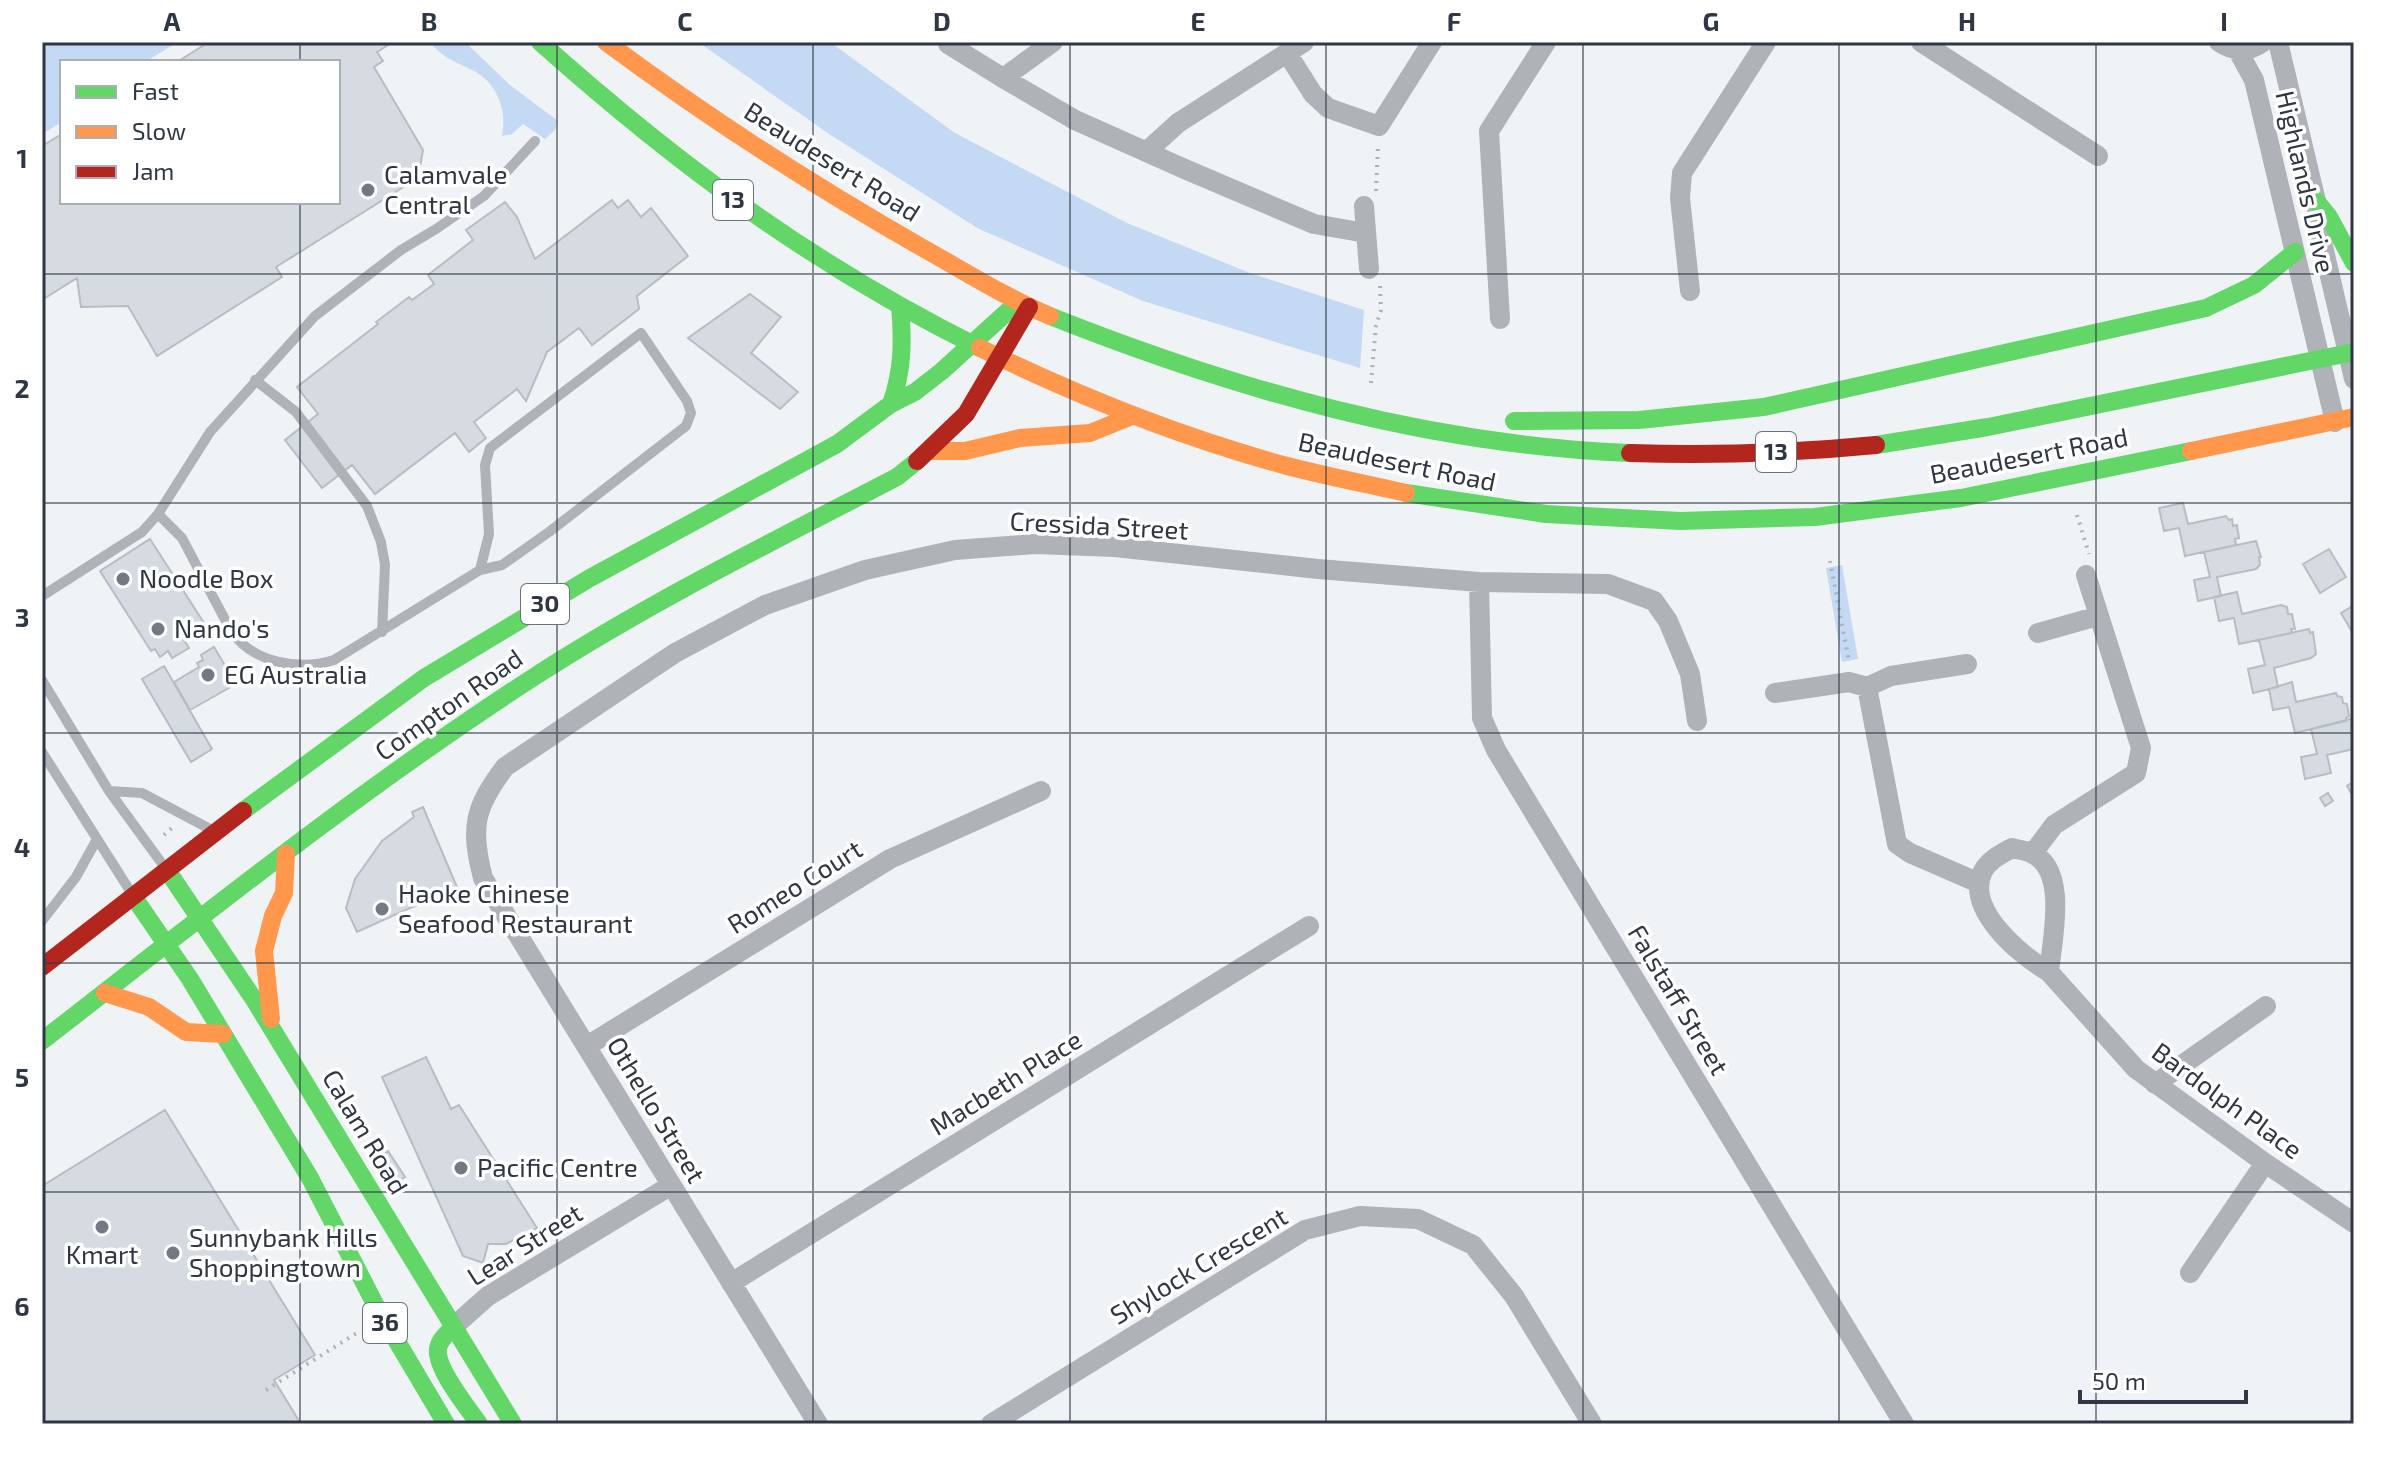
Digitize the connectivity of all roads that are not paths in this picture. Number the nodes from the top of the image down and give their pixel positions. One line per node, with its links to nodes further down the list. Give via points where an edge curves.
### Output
1 (540, 42): 26 (main road, Beaudesert Road / 13, via 737,203)
2 (606, 42): 25 (main road, Beaudesert Road / 13, via 823,190)
3 (1053, 42): 14 (street)
4 (1432, 42): 12 (street, via 1379,126 1328,108 1313,94)
5 (1766, 42): 24 (street, via 1682,173)
6 (1921, 42): 17 (street)
7 (2219, 42): 13 (street)
8 (2263, 42): 13 (street)
9 (2278, 42): 18 (street, Highlands Drive)
10 (1544, 43): 27 (street, via 1489,131)
11 (948, 44): 14 (street)
12 (1296, 48): 16 (street, via 1178,123)
13 (2238, 51): 21 (street, Highlands Drive, via 2254,80)
14 (1003, 78): 16 (street, via 1075,120)
15 (535, 141): 33 (lane, via 484,196 332,301)
16 (1146, 152): 20 (street, via 1314,224)
17 (2098, 156)
18 (2316, 201): 22 (main road); 29 (street, Highlands Drive)
19 (1364, 206): 20 (street)
20 (1366, 233): 23 (street)
21 (2295, 252): 31 (street, Highlands Drive); 37 (main road, via 2254,287 2206,308 1764,407 1608,421)
22 (2354, 263)
23 (1369, 269)
24 (1690, 291)
25 (1024, 304): 28 (main road, Compton Road / 30); 30 (main road, Compton Road); 39 (main road, Beaudesert Road / 13, via 1243,387)
26 (900, 306): 28 (main road, Beaudesert Road / 13); 34 (main road, via 905,358)
27 (1500, 319)
28 (973, 345): 30 (main road, Beaudesert Road / 13); 34 (main road, Compton Road / 30, via 915,392)
29 (2351, 353): 31 (main road, Beaudesert Road / 13); 32 (street, Highlands Drive)
30 (999, 357): 35 (main road, Beaudesert Road / 13); 40 (main road, Compton Road, via 966,414)
31 (2321, 359): 38 (street, Highlands Drive); 39 (main road, Beaudesert Road / 13, via 1961,432 1837,449 1670,455 1514,445)
32 (2354, 379)
33 (255, 380): 41 (lane, via 199,446); 47 (lane, via 296,412 367,506 385,565)
34 (891, 404): 58 (main road, Compton Road / 30, via 805,464 488,637 362,721)
35 (1132, 416): 38 (main road, Beaudesert Road / 13, via 1246,455 1399,494 1489,509 1658,521 1816,517 1898,508); 40 (main road, via 1090,433)
36 (1475, 418): 39 (main road)
37 (1501, 420)
38 (2344, 420)
39 (1425, 432)
40 (930, 451): 61 (main road, Compton Road / 30, via 897,477 573,652 437,742)
41 (158, 514): 45 (lane, via 136,536); 47 (lane, via 182,538 236,638 258,654 294,664 322,664)
42 (480, 570): 42 (lane, via 489,534 485,460 490,448 641,333 687,401 691,413 686,426 502,565); 47 (lane)
43 (2086, 575): 46 (street)
44 (1479, 582): 53 (street, Cressida Street, via 1608,584 1654,601 1690,674); 57 (street, Cressida Street, via 1035,544 955,550 865,570 765,605 675,653 505,767); 90 (street, Falstaff Street, via 1482,718 1496,750)
45 (42, 596)
46 (2098, 616): 48 (street); 60 (street, via 2141,748 2136,773 2054,825)
47 (382, 632)
48 (2038, 633)
49 (1967, 664): 51 (street)
50 (42, 680): 55 (lane)
51 (1858, 684): 52 (street); 63 (street, via 1897,844)
52 (1775, 693)
53 (1697, 721)
54 (42, 752): 59 (lane)
55 (109, 791): 58 (lane, via 142,793); 62 (lane)
56 (1041, 791): 76 (street, Romeo Court, via 890,859)
57 (477, 815): 76 (street, Othello Street, via 474,845 483,878)
58 (216, 832): 62 (main road, Compton Road / 30)
59 (96, 841): 64 (lane); 66 (lane)
60 (2033, 853): 63 (street, via 2012,848 1994,858); 70 (street, via 2053,881 2056,909)
61 (286, 854): 65 (main road, Compton Road / 30); 73 (main road, via 284,893 264,951)
62 (167, 870): 64 (main road, Compton Road / 30); 65 (main road, Calam Road / 36)
63 (1979, 883): 70 (street, Bardolph Place, via 1986,913 2001,933 2024,958)
64 (133, 896): 68 (main road, 36); 69 (main road, Compton Road / 30)
65 (201, 918): 68 (main road, Compton Road / 30); 73 (main road, Calam Road / 36)
66 (42, 921)
67 (1309, 926): 82 (street, Macbeth Place)
68 (166, 945): 71 (main road, Compton Road / 30); 74 (main road, 36)
69 (42, 967)
70 (2049, 972): 77 (street, Bardolph Place)
71 (105, 993): 74 (main road, via 136,1000 186,1032); 75 (main road, Compton Road / 30)
72 (2266, 1006): 77 (street)
73 (271, 1027): 83 (main road, Calam Road / 36)
74 (223, 1034): 84 (main road, 36, via 310,1178 376,1306)
75 (42, 1041)
76 (587, 1046): 79 (street, Othello Street)
77 (2155, 1084): 78 (street, Bardolph Place)
78 (2265, 1163): 80 (street, Bardolph Place); 81 (street)
79 (670, 1186): 82 (street, Othello Street); 83 (street, Lear Street, via 488,1296)
80 (2354, 1223)
81 (2190, 1273)
82 (731, 1283): 87 (street, Othello Street)
83 (453, 1327): 85 (main road, via 438,1353); 86 (main road, Calam Road / 36)
84 (446, 1424)
85 (479, 1424)
86 (513, 1424)
87 (818, 1424)
88 (991, 1424): 89 (street, Shylock Crescent, via 1305,1230 1360,1216 1418,1219 1473,1245 1514,1296)
89 (1592, 1424)
90 (1904, 1424)

